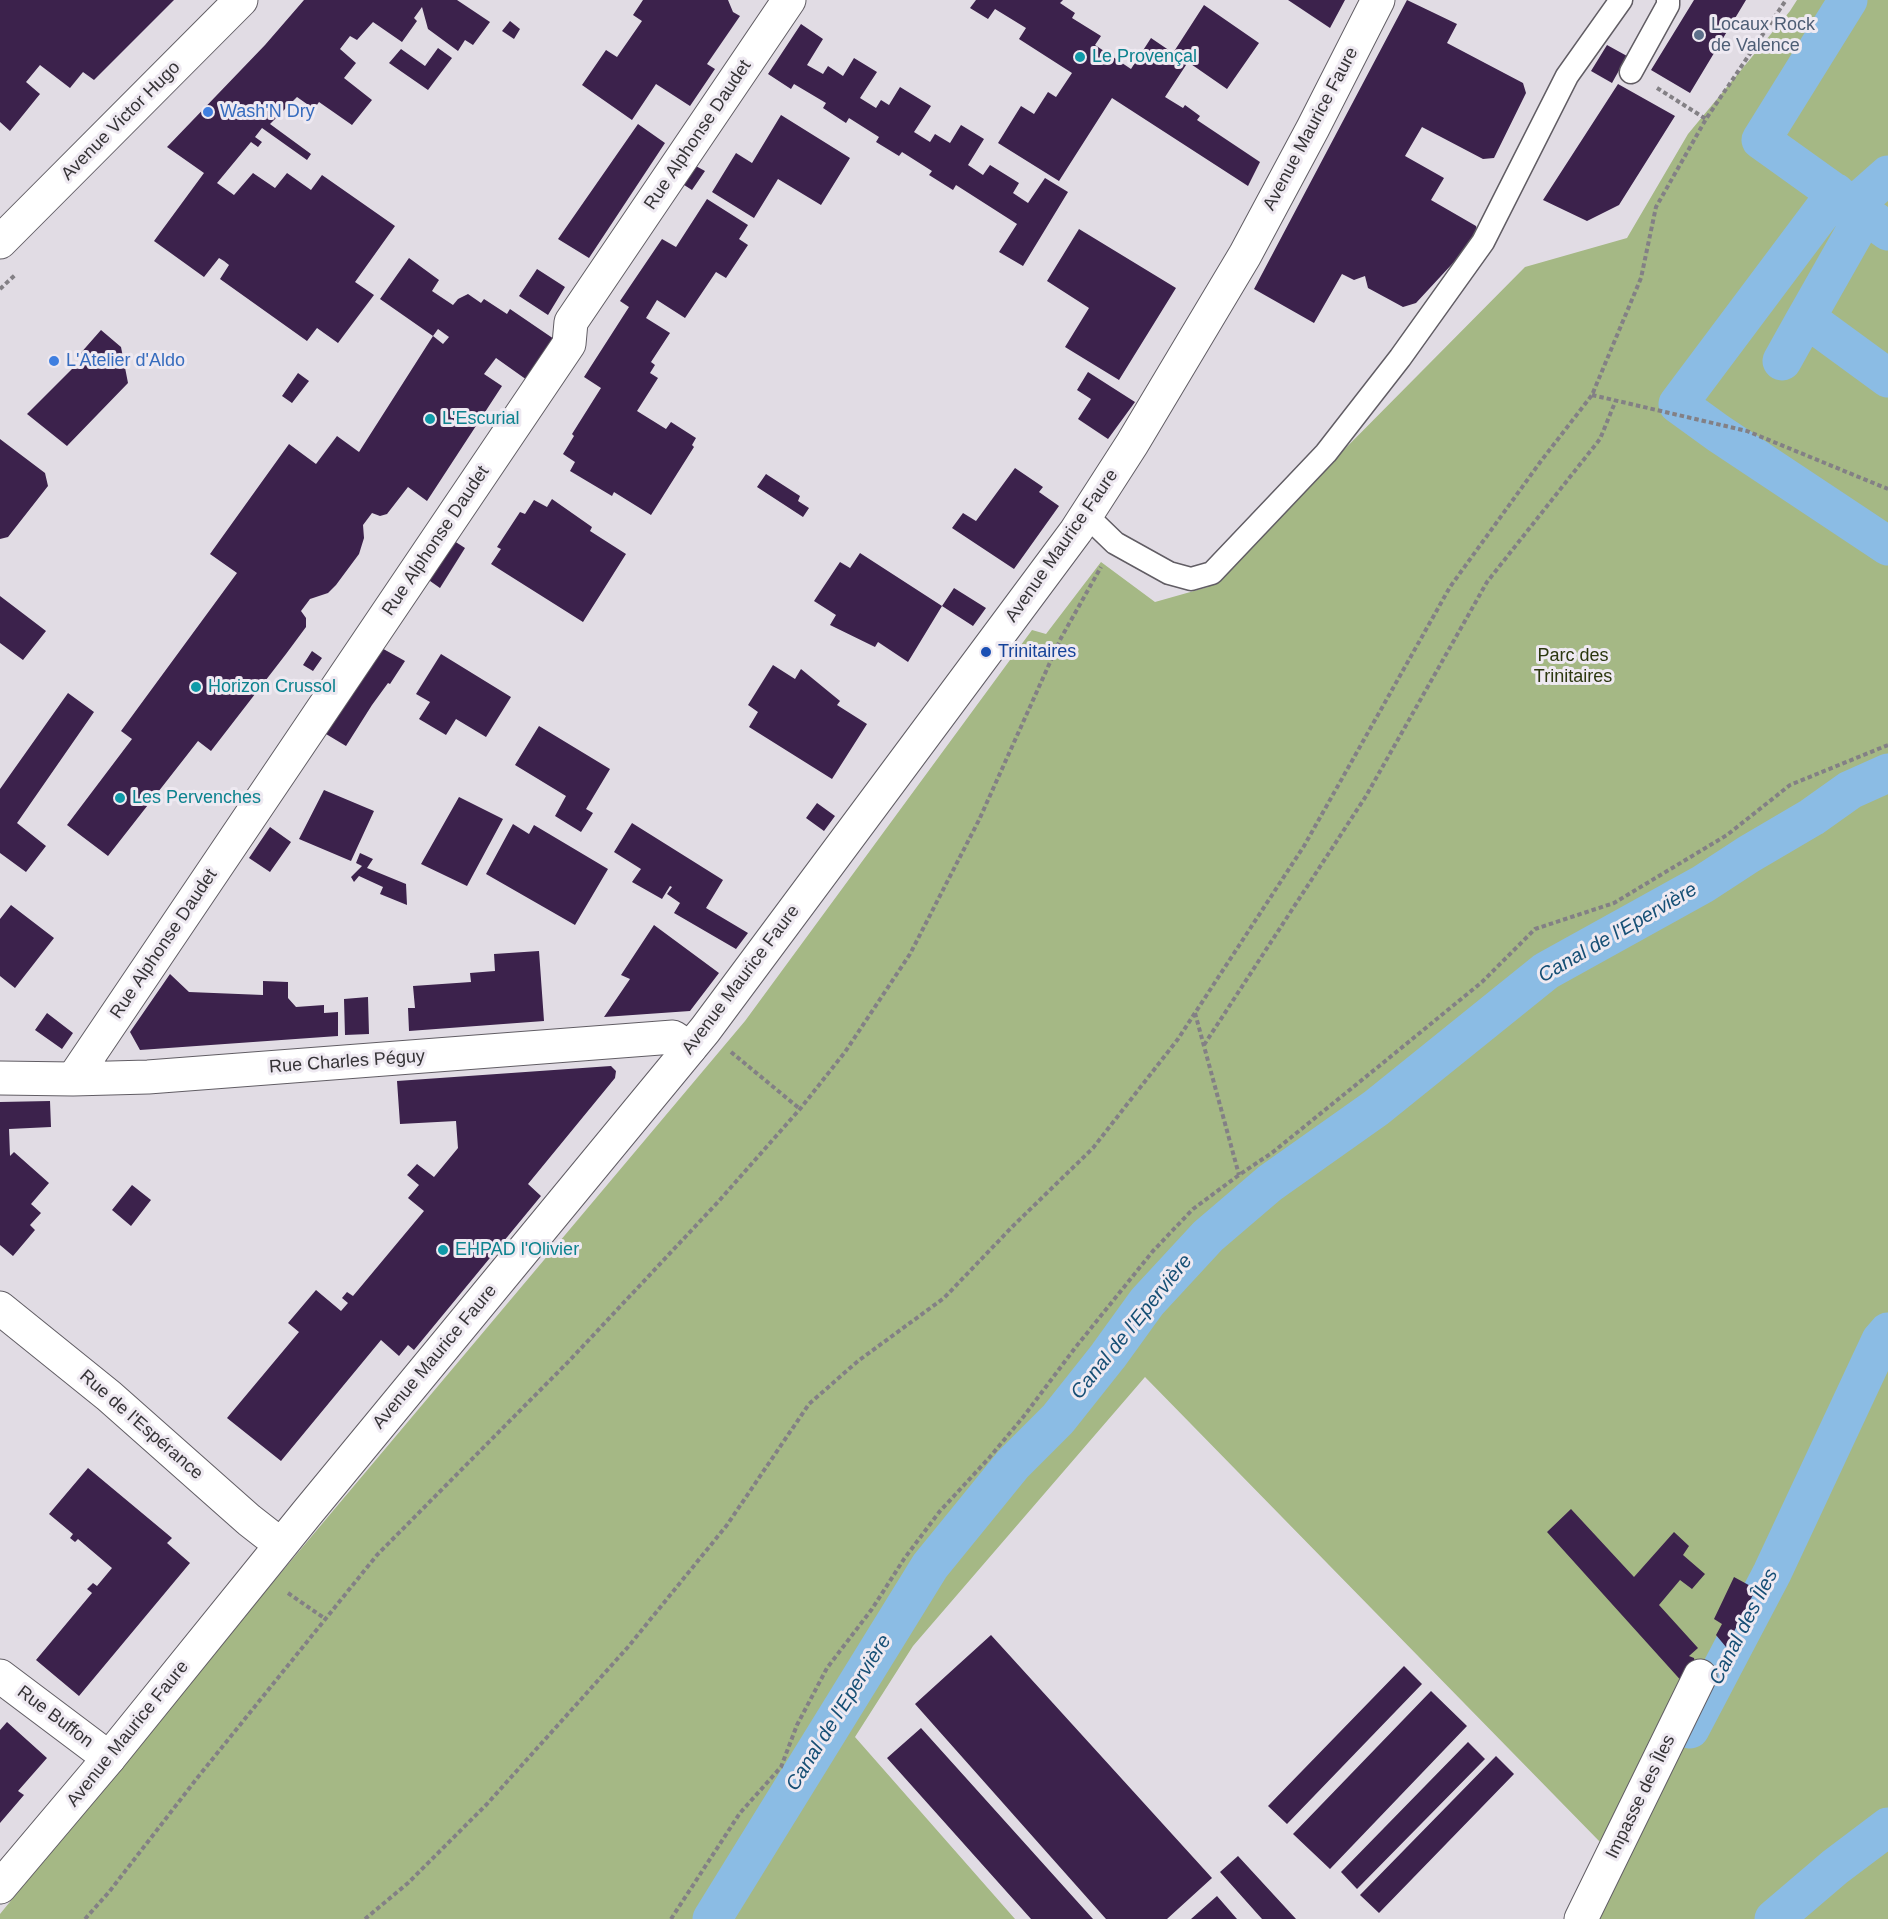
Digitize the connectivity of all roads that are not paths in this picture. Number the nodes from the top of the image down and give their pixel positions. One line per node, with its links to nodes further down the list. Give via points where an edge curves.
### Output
1 (241, 0): 7 (street, Avenue Victor Hugo)
2 (789, 0): 11 (street, Rue Alphonse Daudet, via 571,322 569,344)
3 (1378, 0): 8 (street, Avenue Maurice Faure, via 1245,255)
4 (1621, 0): 8 (lane, via 1567,76 1483,242 1326,453 1212,573 1191,579 1169,573 1115,543)
5 (1668, 0): 6 (lane)
6 (1631, 72)
7 (0, 242)
8 (1086, 515): 9 (street, Avenue Maurice Faure)
9 (698, 1039): 11 (street, Rue Charles Péguy, via 673,1037 148,1077); 13 (street, Avenue Maurice Faure)
10 (0, 1078): 11 (street, Rue Charles Péguy)
11 (73, 1079)
12 (0, 1308): 13 (street, Rue de l'Espérance, via 109,1396)
13 (280, 1545): 16 (street, Avenue Maurice Faure)
14 (0, 1676): 16 (street, Rue Buffon)
15 (1700, 1676): 18 (street, Impasse des Îles)
16 (109, 1758): 17 (street, Avenue Maurice Faure)
17 (0, 1887)
18 (1581, 1919)

